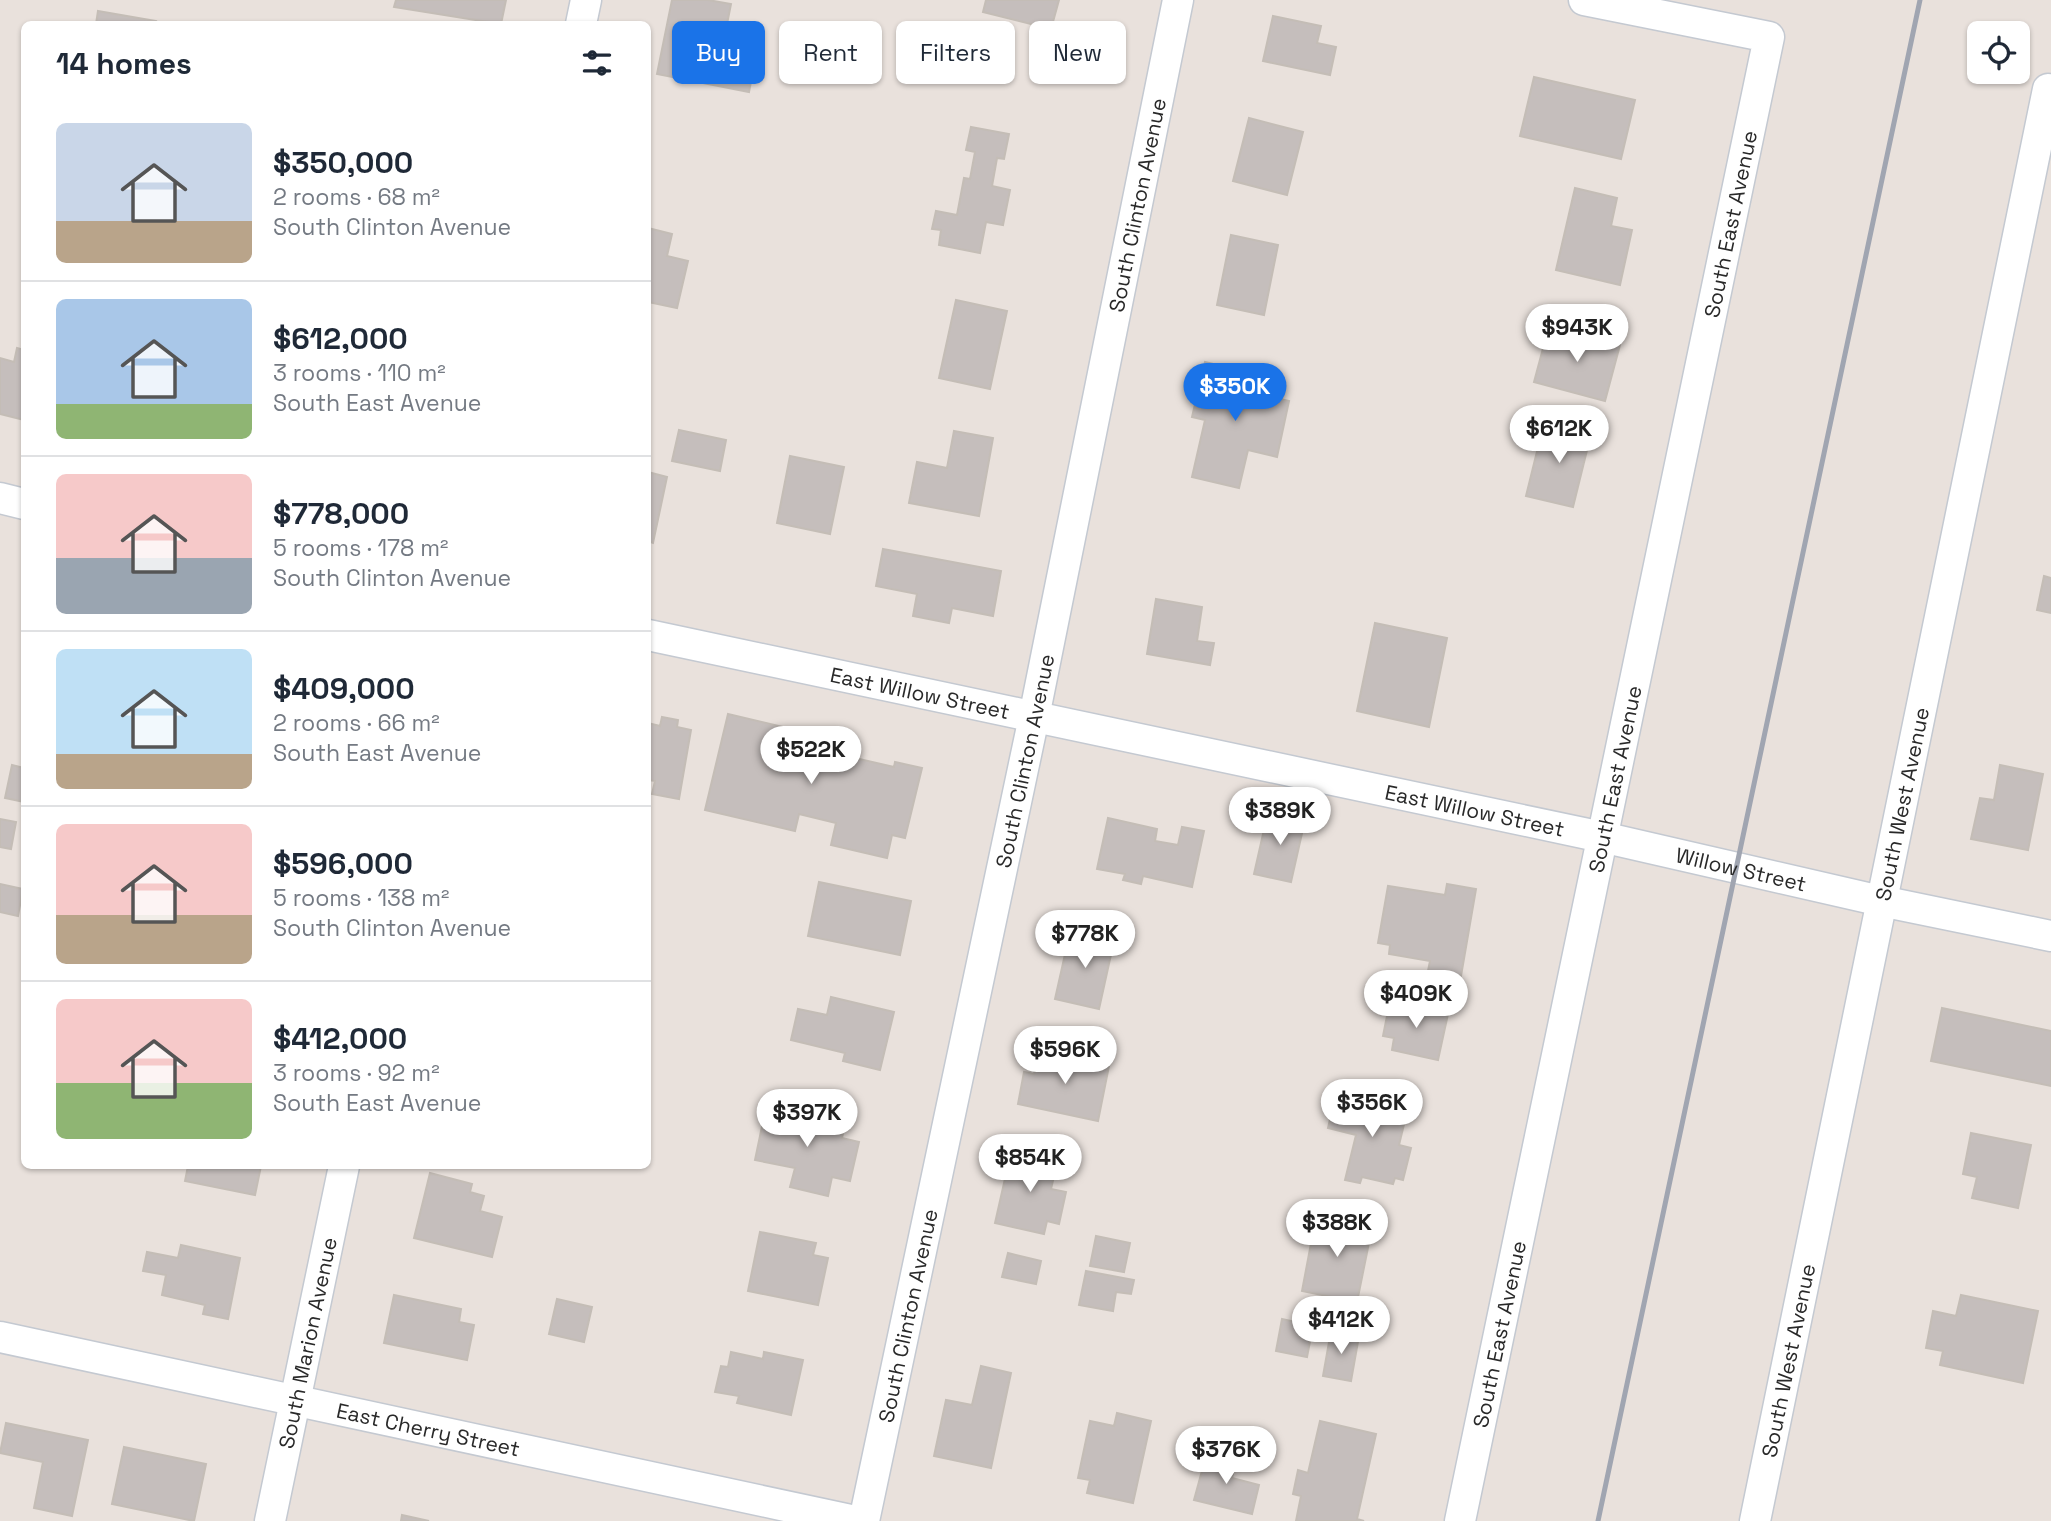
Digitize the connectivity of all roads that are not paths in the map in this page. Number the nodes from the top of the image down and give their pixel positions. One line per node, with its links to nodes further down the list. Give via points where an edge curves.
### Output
1 (586, 0): 4 (street)
2 (1178, 0): 9 (street, South Clinton Avenue)
3 (1584, 0): 10 (street, South East Avenue, via 1769,37)
4 (582, 21)
5 (2051, 90): 11 (street, South West Avenue)
6 (0, 498): 7 (street)
7 (21, 503)
8 (651, 636): 9 (street, East Willow Street)
9 (1034, 717): 10 (street, East Willow Street); 18 (street, South Clinton Avenue)
10 (1602, 837): 11 (street, Willow Street); 19 (street, South East Avenue)
11 (1881, 901): 12 (street, Willow Street); 20 (street, South West Avenue)
12 (2051, 936)
13 (343, 1169): 15 (street, South Marion Avenue)
14 (0, 1337): 15 (street, East Cherry Street)
15 (295, 1402): 16 (street, South Marion Avenue); 17 (street, East Cherry Street)
16 (270, 1521)
17 (855, 1521)
18 (864, 1521)
19 (1460, 1521)
20 (1755, 1521)

